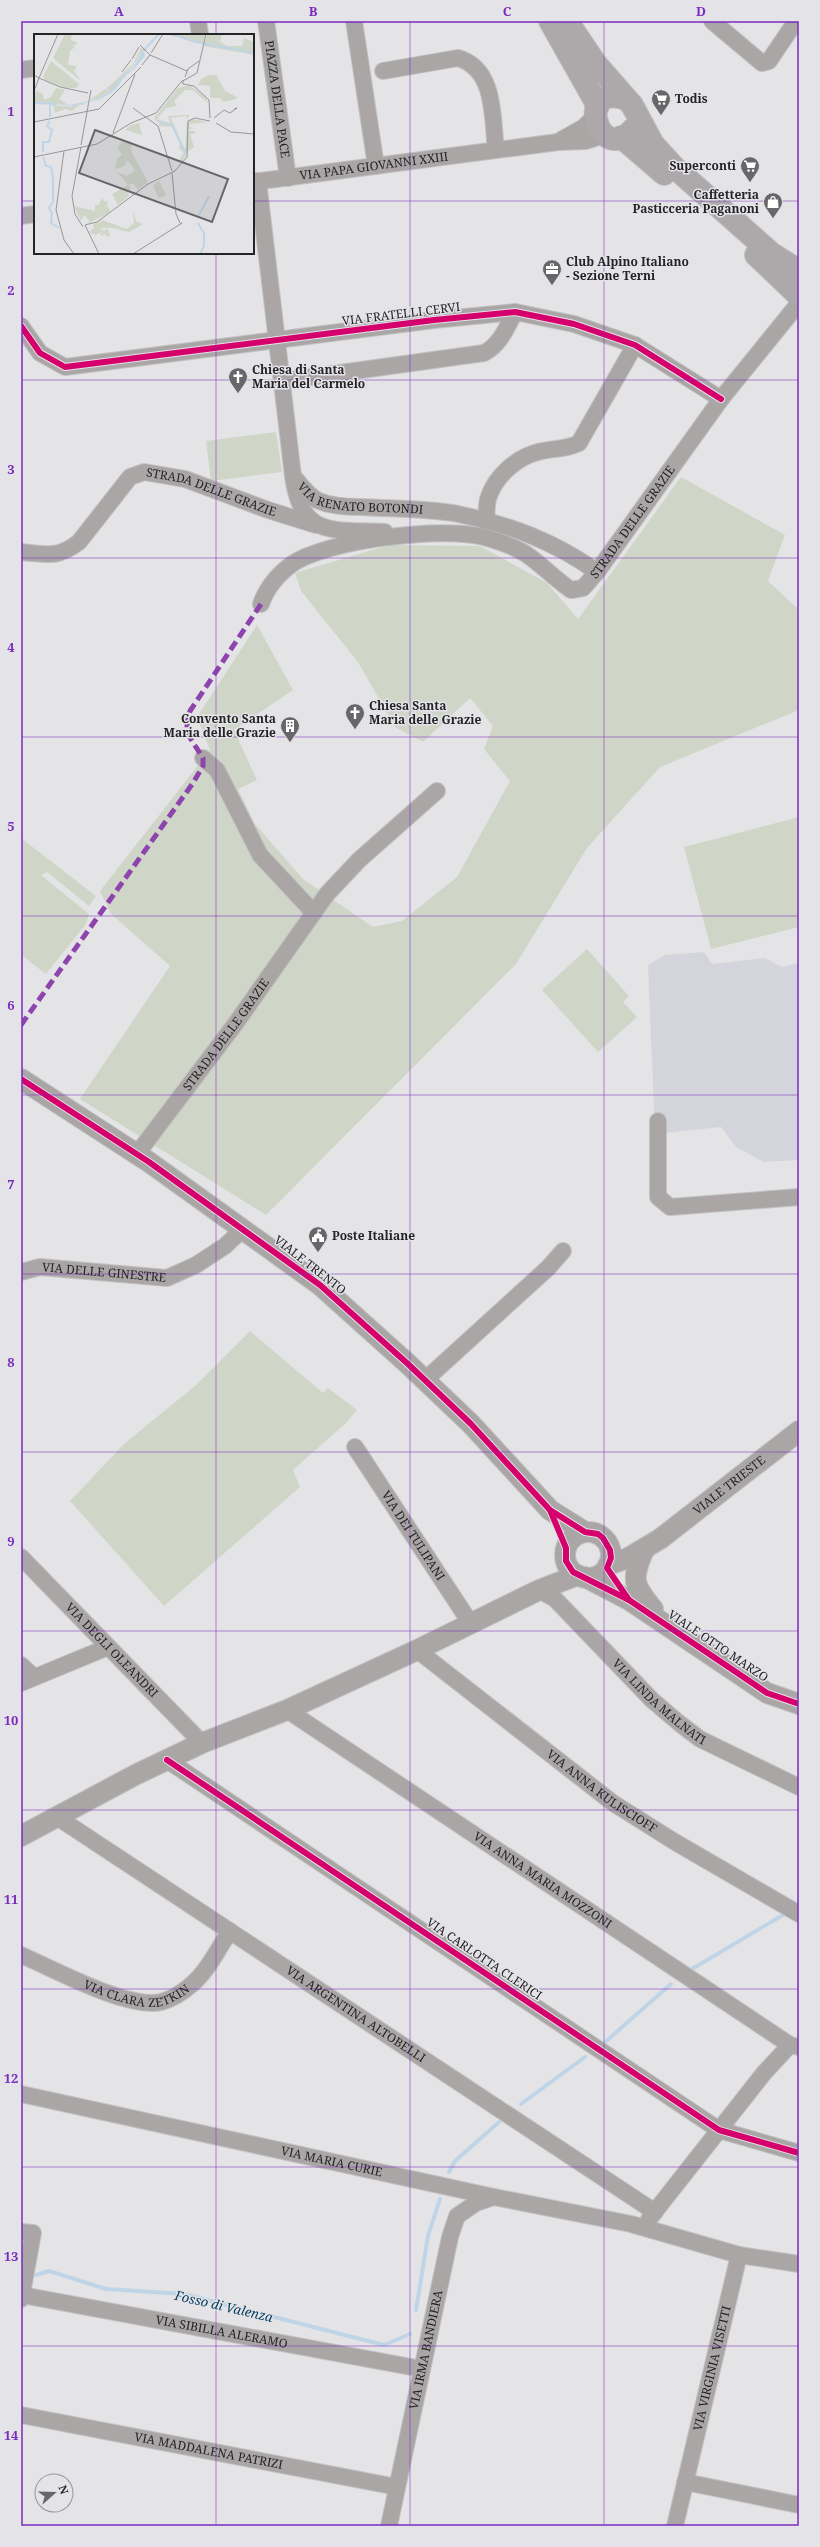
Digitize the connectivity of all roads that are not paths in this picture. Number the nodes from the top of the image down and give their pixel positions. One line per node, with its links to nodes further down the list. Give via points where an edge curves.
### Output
1 (198, 21): 8 (street)
2 (266, 21): 19 (street, PIAZZA DELLA PACE)
3 (354, 21): 18 (street)
4 (550, 21): 13 (main road)
5 (567, 21): 12 (main road, via 596,64)
6 (712, 21): 7 (street, via 762,63 769,61)
7 (796, 21)
8 (200, 34)
9 (34, 68): 10 (street)
10 (21, 70)
11 (383, 71): 17 (street, via 458,58 468,61 477,68 488,89)
12 (624, 98): 13 (main road, via 612,96); 14 (main road, via 632,105)
13 (596, 111): 15 (main road, via 597,127); 16 (street, VIA PAPA GIOVANNI XXIII, via 584,127)
14 (636, 115): 15 (main road, via 630,131); 21 (main road, via 653,144 674,167 771,253)
15 (613, 136): 16 (street, VIA PAPA GIOVANNI XXIII, via 586,141); 22 (main road)
16 (558, 142): 17 (street, VIA PAPA GIOVANNI XXIII)
17 (496, 150): 18 (street, VIA PAPA GIOVANNI XXIII)
18 (376, 166): 19 (street, VIA PAPA GIOVANNI XXIII)
19 (288, 178): 20 (street, VIA PAPA GIOVANNI XXIII)
20 (256, 182): 26 (street, VIA RENATO BOTONDI)
21 (795, 265)
22 (799, 296)
23 (799, 303): 29 (street, STRADA DELLE GRAZIE)
24 (515, 312): 26 (street, VIA FRATELLI CERVI); 27 (street, VIA FRATELLI CERVI, via 574,324); 28 (street, via 502,337 484,353)
25 (21, 326): 26 (street, VIA FRATELLI CERVI, via 40,352 65,367)
26 (278, 340): 28 (street, VIA RENATO BOTONDI)
27 (634, 345): 29 (street, VIA FRATELLI CERVI); 31 (street, via 579,443 568,449 538,452 513,464 500,477 489,496)
28 (282, 381): 30 (street, VIA RENATO BOTONDI)
29 (721, 399): 35 (street, STRADA DELLE GRAZIE)
30 (293, 476): 31 (street, VIA RENATO BOTONDI, via 318,501 346,507 456,514); 32 (street, via 296,498 306,517)
31 (486, 521): 35 (street, VIA RENATO BOTONDI, via 551,542)
32 (316, 525): 33 (street, STRADA DELLE GRAZIE, via 337,530); 34 (street, STRADA DELLE GRAZIE, via 185,479 144,472 130,477 79,542 69,550 57,555)
33 (407, 534): 35 (street, STRADA DELLE GRAZIE, via 461,534 503,543 525,554 571,590 583,588); 36 (street, STRADA DELLE GRAZIE, via 334,547 310,555 277,577 266,590)
34 (21, 552)
35 (597, 572)
36 (261, 604)
37 (203, 758): 39 (street, via 217,770 260,855)
38 (437, 791): 39 (street, STRADA DELLE GRAZIE, via 359,860 327,894)
39 (314, 913): 42 (street, STRADA DELLE GRAZIE, via 236,1023)
40 (21, 1080): 42 (street, VIALE TRENTO)
41 (658, 1121): 43 (street, via 658,1197 670,1207)
42 (137, 1154): 44 (street, VIALE TRENTO)
43 (799, 1197)
44 (244, 1228): 46 (street, VIA DELLE GINESTRE, via 225,1246 196,1265 167,1278 40,1267); 47 (street, VIALE TRENTO, via 320,1284)
45 (563, 1251): 47 (street, via 548,1268)
46 (21, 1272)
47 (425, 1380): 50 (street, VIALE TRENTO, via 471,1424)
48 (799, 1431): 53 (street, VIALE TRIESTE)
49 (355, 1447): 61 (street, VIA DEI TULIPANI)
50 (550, 1510): 51 (street, VIALE TRENTO); 54 (street, VIALE TRENTO)
51 (585, 1532): 52 (street, via 598,1534); 54 (street, via 576,1535)
52 (608, 1543): 53 (street); 56 (street, via 611,1558)
53 (652, 1545): 56 (street, VIALE TRIESTE); 60 (street, via 637,1567 634,1580 638,1592)
54 (566, 1551): 57 (street, via 569,1567); 58 (street)
55 (21, 1557): 62 (street, VIA DEGLI OLEANDRI)
56 (608, 1566): 57 (street, via 597,1576); 59 (street, VIALE OTTO MARZO)
57 (581, 1576): 58 (street); 59 (street, VIALE OTTO MARZO)
58 (543, 1589): 61 (street); 70 (street, VIA LINDA MALNATI, via 652,1700 679,1723 700,1739)
59 (629, 1600): 60 (street, VIALE OTTO MARZO)
60 (664, 1623): 66 (street, VIALE OTTO MARZO, via 767,1693)
61 (471, 1624): 63 (street)
62 (108, 1647): 65 (street); 68 (street, VIA DEGLI OLEANDRI)
63 (417, 1650): 67 (street); 73 (street, VIA ANNA KULISCIOFF, via 613,1803)
64 (21, 1665): 65 (street)
65 (28, 1680)
66 (799, 1704)
67 (287, 1710): 68 (street); 76 (street, VIA ANNA MARIA MOZZONI)
68 (202, 1743): 69 (street)
69 (167, 1760): 71 (street); 78 (street, VIA CARLOTTA CLERICI)
70 (799, 1787)
71 (57, 1817): 72 (street); 74 (street, VIA ARGENTINA ALTOBELLI)
72 (21, 1836)
73 (799, 1914)
74 (230, 1931): 75 (street, VIA CLARA ZETKIN, via 200,1976 179,1994 162,2002 126,2000); 81 (street, VIA ARGENTINA ALTOBELLI)
75 (21, 1955)
76 (795, 2046): 78 (street, via 764,2073)
77 (21, 2094): 80 (street, VIA MARIA CURIE)
78 (719, 2130): 79 (street, VIA CARLOTTA CLERICI); 81 (street)
79 (799, 2153)
80 (494, 2197): 82 (street, VIA MARIA CURIE); 87 (street, VIA IRMA BANDIERA, via 476,2203 457,2216 450,2237)
81 (655, 2212): 82 (street)
82 (642, 2227): 84 (street)
83 (27, 2232): 86 (street, VIA SIBILLA ALERAMO)
84 (739, 2255): 85 (street); 89 (street, VIA VIRGINIA VISETTI)
85 (799, 2264)
86 (21, 2297): 87 (street, VIA SIBILLA ALERAMO)
87 (422, 2370): 90 (street, VIA IRMA BANDIERA)
88 (21, 2415): 90 (street, VIA MADDALENA PATRIZI)
89 (685, 2482): 91 (street); 93 (street, VIA VIRGINIA VISETTI)
90 (397, 2487): 92 (street, VIA IRMA BANDIERA)
91 (799, 2505)
92 (389, 2526)
93 (675, 2526)

